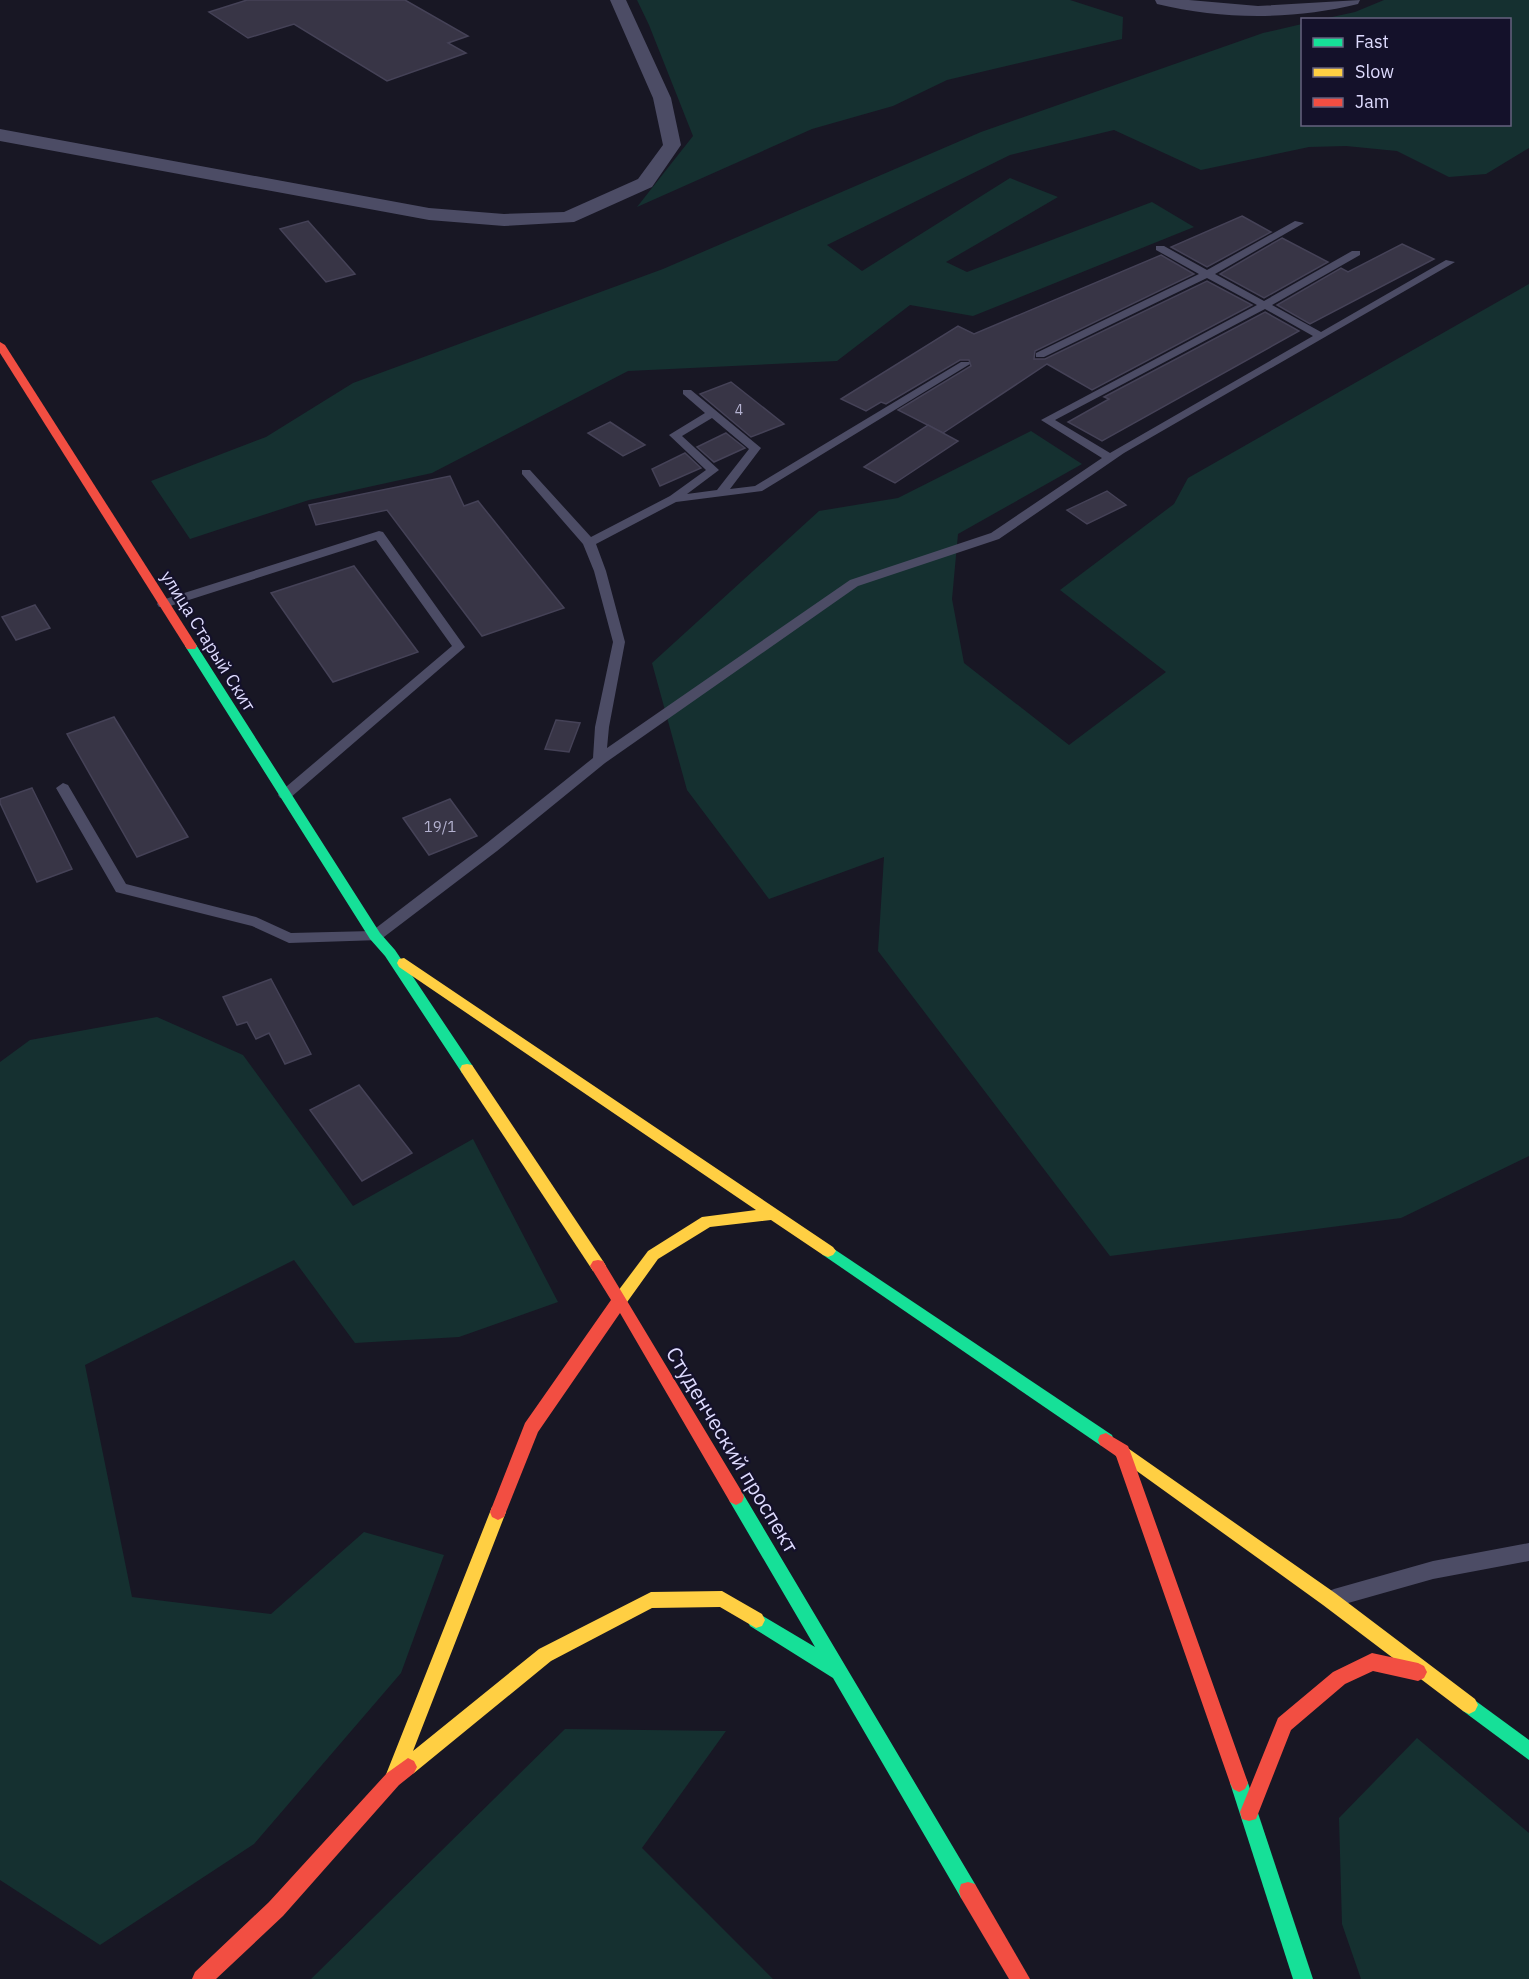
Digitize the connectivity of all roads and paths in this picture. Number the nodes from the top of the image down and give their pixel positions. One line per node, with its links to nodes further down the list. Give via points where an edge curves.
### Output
1 (618, 0): 4 (street, via 662,98 672,145 645,183 567,218 504,220 429,214)
2 (1163, 0): 3 (street, via 1253,11 1337,5)
3 (1352, 0)
4 (0, 135)
5 (1299, 224): 9 (lane)
6 (1160, 248): 9 (lane)
7 (1356, 253): 10 (lane)
8 (1450, 262): 11 (lane)
9 (1207, 274): 10 (lane); 13 (lane)
10 (1263, 306): 11 (lane); 17 (lane, via 1047,420)
11 (1321, 336): 17 (lane)
12 (0, 345): 22 (main road, улица Старый Скит)
13 (1040, 355)
14 (965, 364): 19 (lane, via 758,489)
15 (687, 392): 16 (lane)
16 (713, 413): 19 (lane, via 755,448); 20 (lane, via 675,435 713,470)
17 (1110, 458): 23 (lane, via 994,536 854,583)
18 (526, 472): 21 (lane)
19 (720, 494): 20 (lane)
20 (673, 499): 21 (lane)
21 (589, 543): 23 (lane, via 619,642 602,727)
22 (163, 604): 25 (main road, улица Старый Скит); 25 (lane, via 379,535 459,647)
23 (600, 760): 26 (lane)
24 (63, 788): 26 (lane, via 121,888 256,922 288,938)
25 (285, 795): 26 (main road, улица Старый Скит)
26 (375, 936): 27 (main road, улица Старый Скит)
27 (390, 953): 28 (main road); 29 (main road, Студенческий проспект)
28 (773, 1214): 29 (main road, via 707,1221 653,1255); 30 (main road)
29 (620, 1300): 33 (main road, Студенческий проспект); 36 (main road, via 531,1428)
30 (1122, 1451): 32 (main road); 37 (main road)
31 (1529, 1552): 32 (lane, via 1433,1570)
32 (1329, 1599): 34 (main road)
33 (839, 1672): 36 (main road, via 722,1599 651,1600 545,1655); 39 (main road, Студенческий проспект)
34 (1429, 1674): 35 (main road); 37 (main road, via 1372,1662 1339,1678 1284,1724)
35 (1529, 1751)
36 (393, 1779): 38 (main road, via 276,1909)
37 (1249, 1812): 40 (main road)
38 (202, 1979)
39 (1020, 1979)
40 (1303, 1979)

